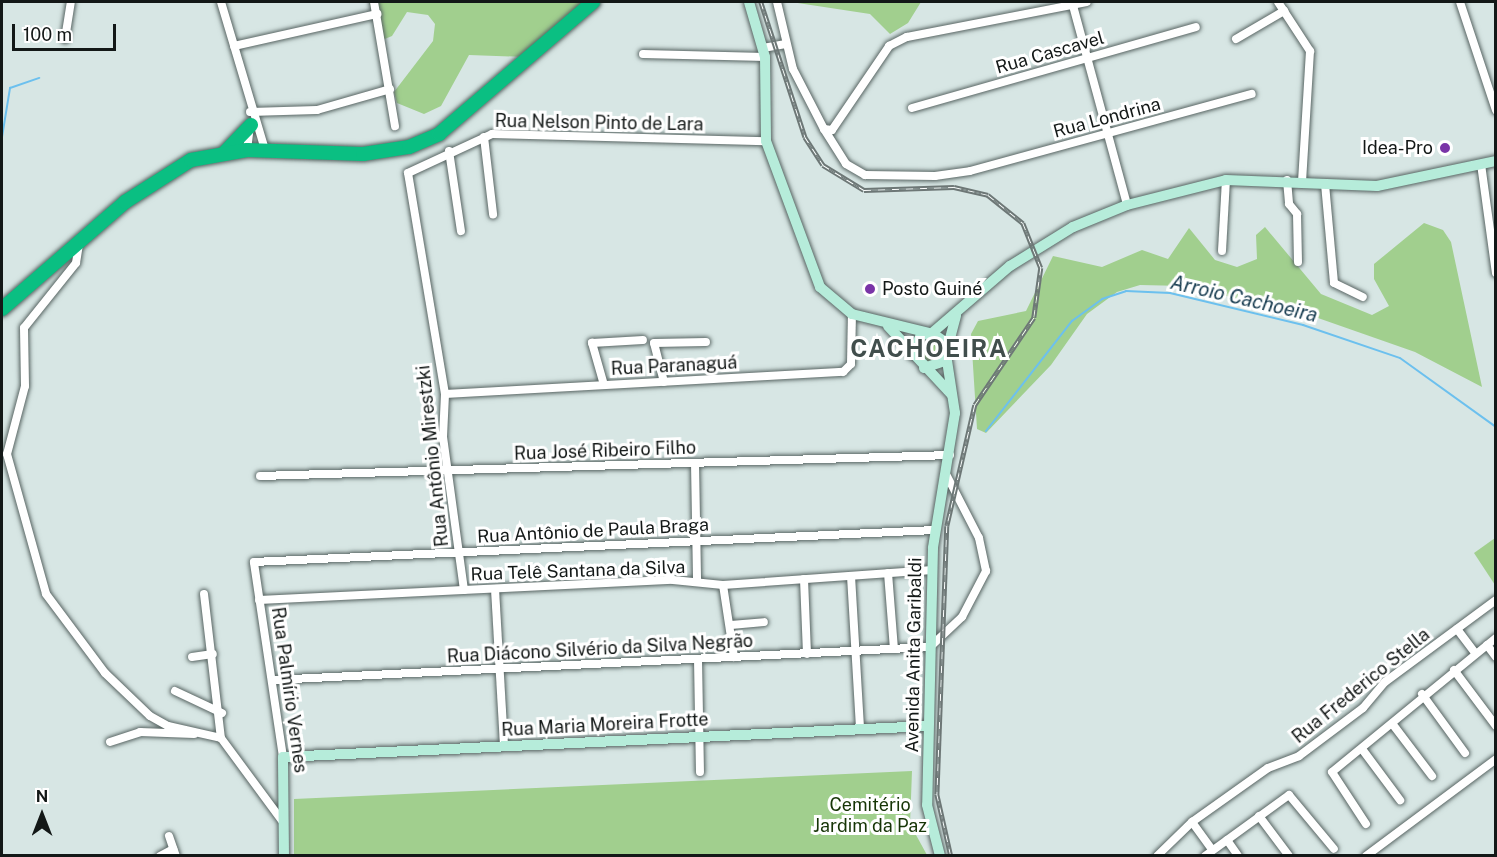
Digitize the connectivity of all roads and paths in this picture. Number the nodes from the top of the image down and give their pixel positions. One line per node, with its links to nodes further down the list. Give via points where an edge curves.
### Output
1 (71, 2): 14 (street)
2 (221, 2): 17 (street)
3 (374, 2): 12 (street)
4 (593, 2): 32 (highway, via 439,134 409,147 363,154)
5 (749, 2): 18 (main road)
6 (777, 2): 16 (street, Rua Londrina)
7 (1087, 2): 10 (street)
8 (1278, 2): 11 (street)
9 (1460, 2): 24 (street)
10 (1073, 3): 20 (street); 27 (street, via 907,37 889,46 877,57 838,126)
11 (1284, 11): 15 (street); 39 (street, via 1305,38 1311,58)
12 (377, 14): 17 (street); 21 (street)
13 (1196, 27): 20 (street, Rua Cascavel)
14 (66, 39)
15 (1236, 39)
16 (786, 44): 18 (street); 27 (street, Rua Londrina)
17 (234, 46): 25 (street)
18 (764, 53): 19 (street); 30 (main road)
19 (642, 54)
20 (1086, 58): 23 (street, Rua Cascavel); 28 (street)
21 (390, 89): 25 (street, via 317,110); 26 (street)
22 (1252, 94): 28 (street, Rua Londrina)
23 (912, 108)
24 (1496, 110)
25 (251, 119): 31 (street); 32 (street); 34 (highway)
26 (395, 126)
27 (824, 129): 28 (street, Rua Londrina, via 846,164 865,175 894,178 970,171)
28 (1107, 133): 41 (street)
29 (483, 137): 30 (street, Rua Nelson Pinto de Lara); 33 (street, Rua Nelson Pinto de Lara); 42 (street)
30 (766, 141): 51 (main road, via 820,287)
31 (247, 150): 32 (highway); 34 (highway)
32 (265, 150)
33 (449, 151): 43 (street); 45 (street, Rua Nelson Pinto de Lara, via 408,173)
34 (224, 153): 44 (highway, via 164,173)
35 (1496, 160): 36 (main road)
36 (1481, 164): 40 (main road, via 1395,184); 48 (street)
37 (1226, 180): 38 (main road); 41 (main road); 46 (street)
38 (1287, 180): 39 (main road); 47 (street, via 1289,204 1297,214)
39 (1302, 181): 40 (main road)
40 (1325, 184): 49 (street, via 1334,283)
41 (1127, 205): 52 (main road, via 1044,244 984,287)
42 (493, 214)
43 (461, 231)
44 (79, 244): 50 (highway); 109 (street, via 76,263 24,328 25,386 7,453 11,480 46,594 58,614 105,674 150,716 178,729)
45 (416, 248): 62 (street, Rua Antônio Mirestzki)
46 (1222, 251)
47 (1299, 262)
48 (1496, 273)
49 (1363, 297)
50 (2, 309)
51 (852, 314): 53 (main road); 60 (street, Rua Paranaguá, via 851,364 843,372)
52 (957, 314): 54 (main road); 57 (main road)
53 (883, 323): 54 (main road); 58 (main road)
54 (932, 333): 57 (main road, via 941,338); 58 (main road, via 916,339)
55 (643, 340): 61 (street, via 592,344)
56 (706, 342): 60 (street, via 654,344)
57 (947, 351): 59 (main road, via 940,365); 63 (main road, Avenida Anita Garibaldi)
58 (912, 355): 59 (main road)
59 (924, 368): 63 (main road)
60 (664, 382): 61 (street, Rua Paranaguá)
61 (604, 385): 62 (street, Rua Paranaguá)
62 (445, 394): 66 (street, Rua Antônio Mirestzki)
63 (952, 397): 64 (main road, Avenida Anita Garibaldi)
64 (950, 456): 65 (street, Rua José Ribeiro Filho); 67 (main road, Avenida Anita Garibaldi)
65 (695, 463): 66 (street, Rua José Ribeiro Filho); 70 (street)
66 (448, 470): 68 (street, Rua José Ribeiro Filho); 71 (street, Rua Antônio Mirestzki)
67 (946, 474): 69 (main road, Avenida Anita Garibaldi); 89 (street, via 979,538 986,571 962,617)
68 (260, 476)
69 (934, 530): 70 (street, Rua Antônio de Paula Braga); 73 (main road, Avenida Anita Garibaldi)
70 (697, 541): 71 (street, Rua Antônio de Paula Braga); 77 (street)
71 (459, 552): 72 (street, Rua Antônio de Paula Braga); 80 (street, Rua Antônio Mirestzki)
72 (254, 562): 82 (street, Rua Palmírio Vernes)
73 (932, 570): 74 (street, Rua Telê Santana da Silva); 89 (main road, Avenida Anita Garibaldi)
74 (888, 573): 75 (street, Rua Telê Santana da Silva); 90 (street)
75 (851, 576): 76 (street, Rua Telê Santana da Silva); 91 (street)
76 (804, 579): 78 (street, Rua Telê Santana da Silva); 94 (street)
77 (697, 581): 78 (street, Rua Telê Santana da Silva); 79 (street, Rua Telê Santana da Silva)
78 (723, 585): 85 (street)
79 (495, 589): 80 (street, Rua Telê Santana da Silva); 99 (street)
80 (464, 590): 82 (street, Rua Telê Santana da Silva)
81 (204, 594): 93 (street)
82 (259, 600): 101 (street, Rua Palmírio Vernes)
83 (1496, 600): 86 (street, Rua Frederico Stella)
84 (764, 622): 85 (street)
85 (731, 625): 96 (street)
86 (1457, 629): 92 (street); 122 (street, Rua Frederico Stella, via 1299,756 1268,768)
87 (1496, 638): 88 (street)
88 (1487, 645): 92 (street); 97 (street)
89 (930, 647): 90 (street, Rua Diácono Silvério da Silva Negrão); 105 (main road, Avenida Anita Garibaldi)
90 (894, 649): 91 (street, Rua Diácono Silvério da Silva Negrão)
91 (856, 651): 94 (street, Rua Diácono Silvério da Silva Negrão); 108 (street)
92 (1475, 653): 100 (street)
93 (213, 654): 95 (street); 104 (street)
94 (807, 654): 96 (street, Rua Diácono Silvério da Silva Negrão)
95 (192, 657)
96 (734, 657): 98 (street, Rua Diácono Silvério da Silva Negrão)
97 (1496, 657)
98 (698, 659): 99 (street, Rua Diácono Silvério da Silva Negrão); 110 (street)
99 (500, 669): 101 (street, Rua Diácono Silvério da Silva Negrão); 113 (street)
100 (1454, 670): 103 (street); 107 (street)
101 (272, 680): 116 (street, Rua Palmírio Vernes)
102 (174, 691): 104 (street)
103 (1422, 694): 106 (street, via 1394,717); 115 (street)
104 (222, 713): 111 (street)
105 (928, 726): 108 (main road, Rua Maria Moreira Frotte); 132 (main road, Avenida Anita Garibaldi, via 927,805)
106 (1394, 726): 114 (street); 119 (street)
107 (1496, 726)
108 (860, 729): 110 (main road, Rua Maria Moreira Frotte)
109 (204, 732): 111 (street); 112 (street, via 140,732)
110 (699, 737): 113 (main road, Rua Maria Moreira Frotte); 118 (street)
111 (221, 738): 123 (street)
112 (110, 742)
113 (504, 746): 116 (main road, Rua Maria Moreira Frotte)
114 (1362, 749): 120 (street); 124 (street, via 1331,774)
115 (1465, 753)
116 (283, 757): 123 (main road, Rua Palmírio Vernes)
117 (1496, 759): 137 (street)
118 (700, 772)
119 (1432, 776)
120 (1400, 800)
121 (1259, 816): 126 (street); 127 (street, via 1294,795); 136 (street)
122 (1192, 822): 128 (street); 133 (street, Rua Frederico Stella)
123 (284, 823): 131 (main road, Rua Palmírio Vernes)
124 (1366, 824)
125 (169, 836): 129 (street)
126 (1227, 840): 128 (street); 135 (street)
127 (1334, 849)
128 (1212, 850): 134 (street)
129 (175, 852): 130 (street)
130 (160, 855)
131 (284, 855)
132 (940, 855)
133 (1157, 855)
134 (1205, 855)
135 (1238, 855)
136 (1289, 855)
137 (1366, 855)

